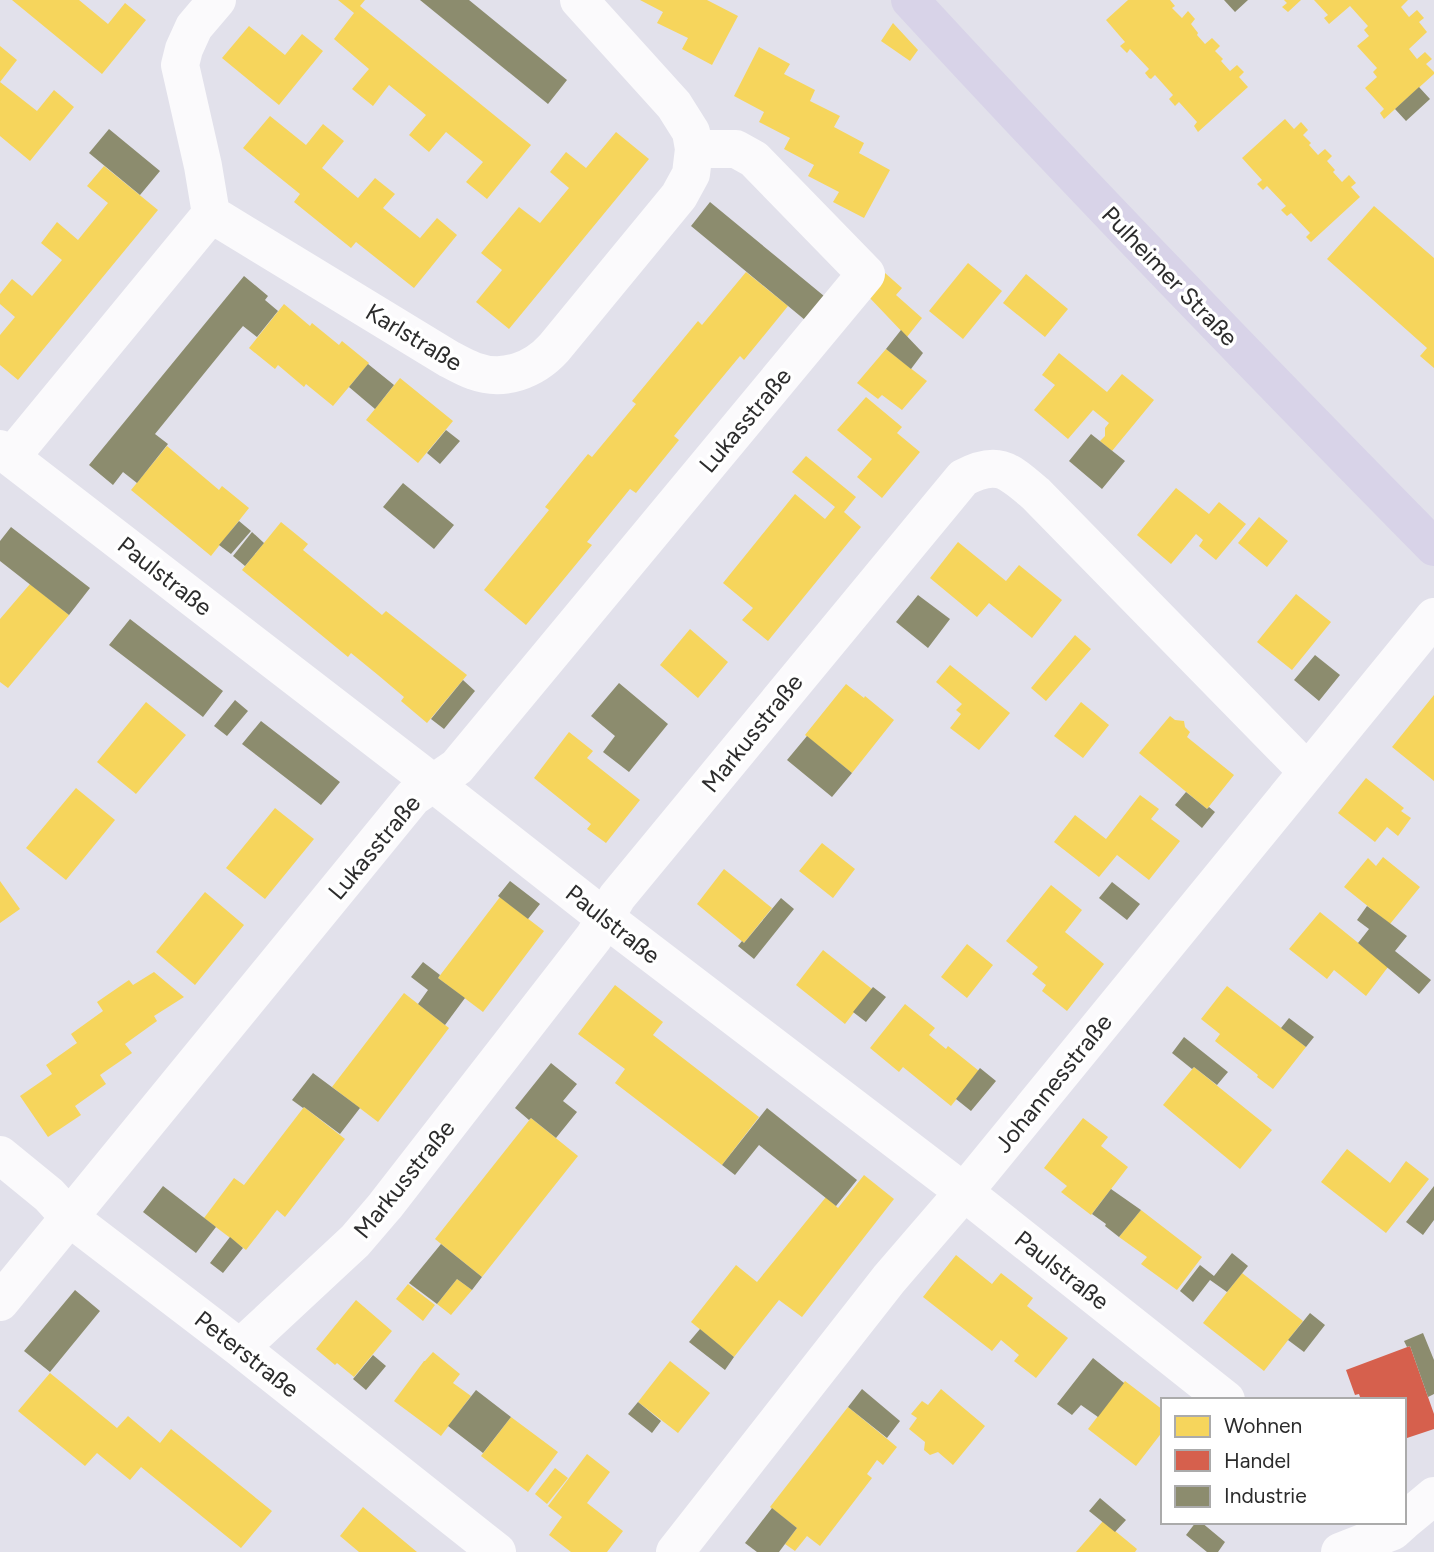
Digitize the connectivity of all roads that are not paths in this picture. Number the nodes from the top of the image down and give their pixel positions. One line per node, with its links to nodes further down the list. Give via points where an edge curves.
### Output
1 (217, 0): 5 (street, via 194,27 180,65)
2 (579, 0): 4 (street, via 674,105 691,132)
3 (910, 0): 7 (main road, Pulheimer Straße)
4 (694, 149): 5 (street, Karlstraße, via 691,174 679,196 549,353 530,368 512,374 475,372 449,359); 10 (street, Lukasstraße, via 736,149 754,159 866,274 457,767)
5 (211, 214): 6 (street)
6 (5, 453): 10 (street, Paulstraße)
7 (1434, 547)
8 (1434, 617): 9 (street, Johannesstraße)
9 (1307, 771): 11 (street, Markusstraße, via 1036,494 1005,470 975,471 955,486 617,897); 13 (street, Johannesstraße)
10 (433, 783): 11 (street, Paulstraße); 14 (street, Lukasstraße, via 413,797)
11 (605, 918): 13 (street, Paulstraße); 16 (street, Markusstraße, via 385,1206 355,1241)
12 (0, 1155): 14 (street, Peterstraße)
13 (964, 1192): 17 (street, Paulstraße); 22 (street, Johannesstraße, via 889,1279)
14 (69, 1218): 15 (street, Lukasstraße); 16 (street, Peterstraße)
15 (0, 1302)
16 (240, 1348): 21 (street, Peterstraße)
17 (1223, 1398)
18 (1434, 1496): 19 (street)
19 (1406, 1522)
20 (1398, 1530): 23 (street)
21 (489, 1550)
22 (675, 1552)
23 (1340, 1552)

